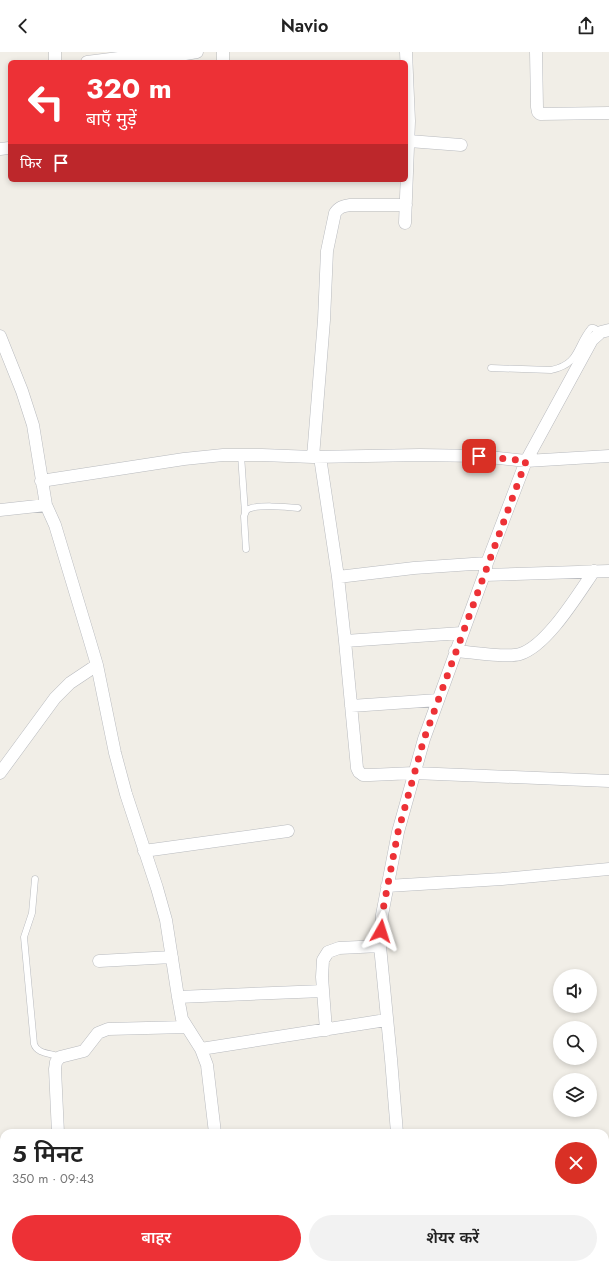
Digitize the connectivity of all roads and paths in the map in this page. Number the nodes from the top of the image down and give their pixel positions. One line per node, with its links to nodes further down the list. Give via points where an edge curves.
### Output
1 (197, 52): 3 (street)
2 (536, 52): 4 (street, via 537,107 540,114)
3 (103, 60)
4 (609, 113)
5 (408, 122): 6 (street)
6 (409, 141): 7 (street); 8 (street)
7 (461, 145)
8 (408, 162)
9 (407, 182): 10 (street)
10 (406, 205): 11 (street); 17 (street, via 350,205 339,208 335,213 327,251)
11 (405, 223)
12 (605, 332): 14 (lane, via 590,328 575,356 560,368); 18 (street, via 592,340 588,346)
13 (0, 336): 19 (street, via 33,425)
14 (491, 368)
15 (241, 455): 17 (street); 19 (street, via 184,459); 23 (lane)
16 (609, 456): 18 (street)
17 (316, 457): 18 (street, via 479,456); 28 (street)
18 (526, 461): 25 (street)
19 (41, 481): 20 (street)
20 (46, 505): 22 (street); 32 (street, via 55,525)
21 (298, 508): 23 (lane, via 251,508)
22 (0, 510)
23 (245, 513): 24 (lane)
24 (246, 549)
25 (486, 569): 26 (street); 28 (street, via 414,568); 29 (street)
26 (594, 571): 27 (street); 31 (street, via 559,622 528,650 508,655)
27 (609, 571)
28 (338, 577): 30 (street)
29 (462, 633): 30 (street); 31 (street)
30 (346, 641): 34 (street)
31 (456, 651): 33 (street)
32 (97, 665): 35 (street, via 70,683 55,698); 39 (street, via 115,753)
33 (438, 700): 34 (street); 36 (street)
34 (351, 706): 36 (street, via 359,772 363,775)
35 (0, 773)
36 (414, 773): 37 (street); 42 (street)
37 (609, 781)
38 (288, 831): 39 (street)
39 (144, 851): 44 (street, via 166,920)
40 (609, 869): 42 (street)
41 (35, 879): 52 (lane, via 32,913 24,937 34,1044 38,1051)
42 (387, 886): 43 (street)
43 (380, 946): 46 (street, via 339,948 328,952 323,960); 48 (street)
44 (172, 957): 45 (street); 47 (street)
45 (98, 961)
46 (323, 991): 47 (street); 50 (street)
47 (178, 997): 49 (street)
48 (386, 1020): 50 (street); 55 (street)
49 (186, 1027): 51 (street); 52 (street, via 108,1029 98,1032 84,1051)
50 (326, 1030): 51 (street)
51 (201, 1049): 54 (street, via 207,1065)
52 (60, 1057): 53 (street, via 55,1069)
53 (58, 1129)
54 (215, 1129)
55 (397, 1129)

